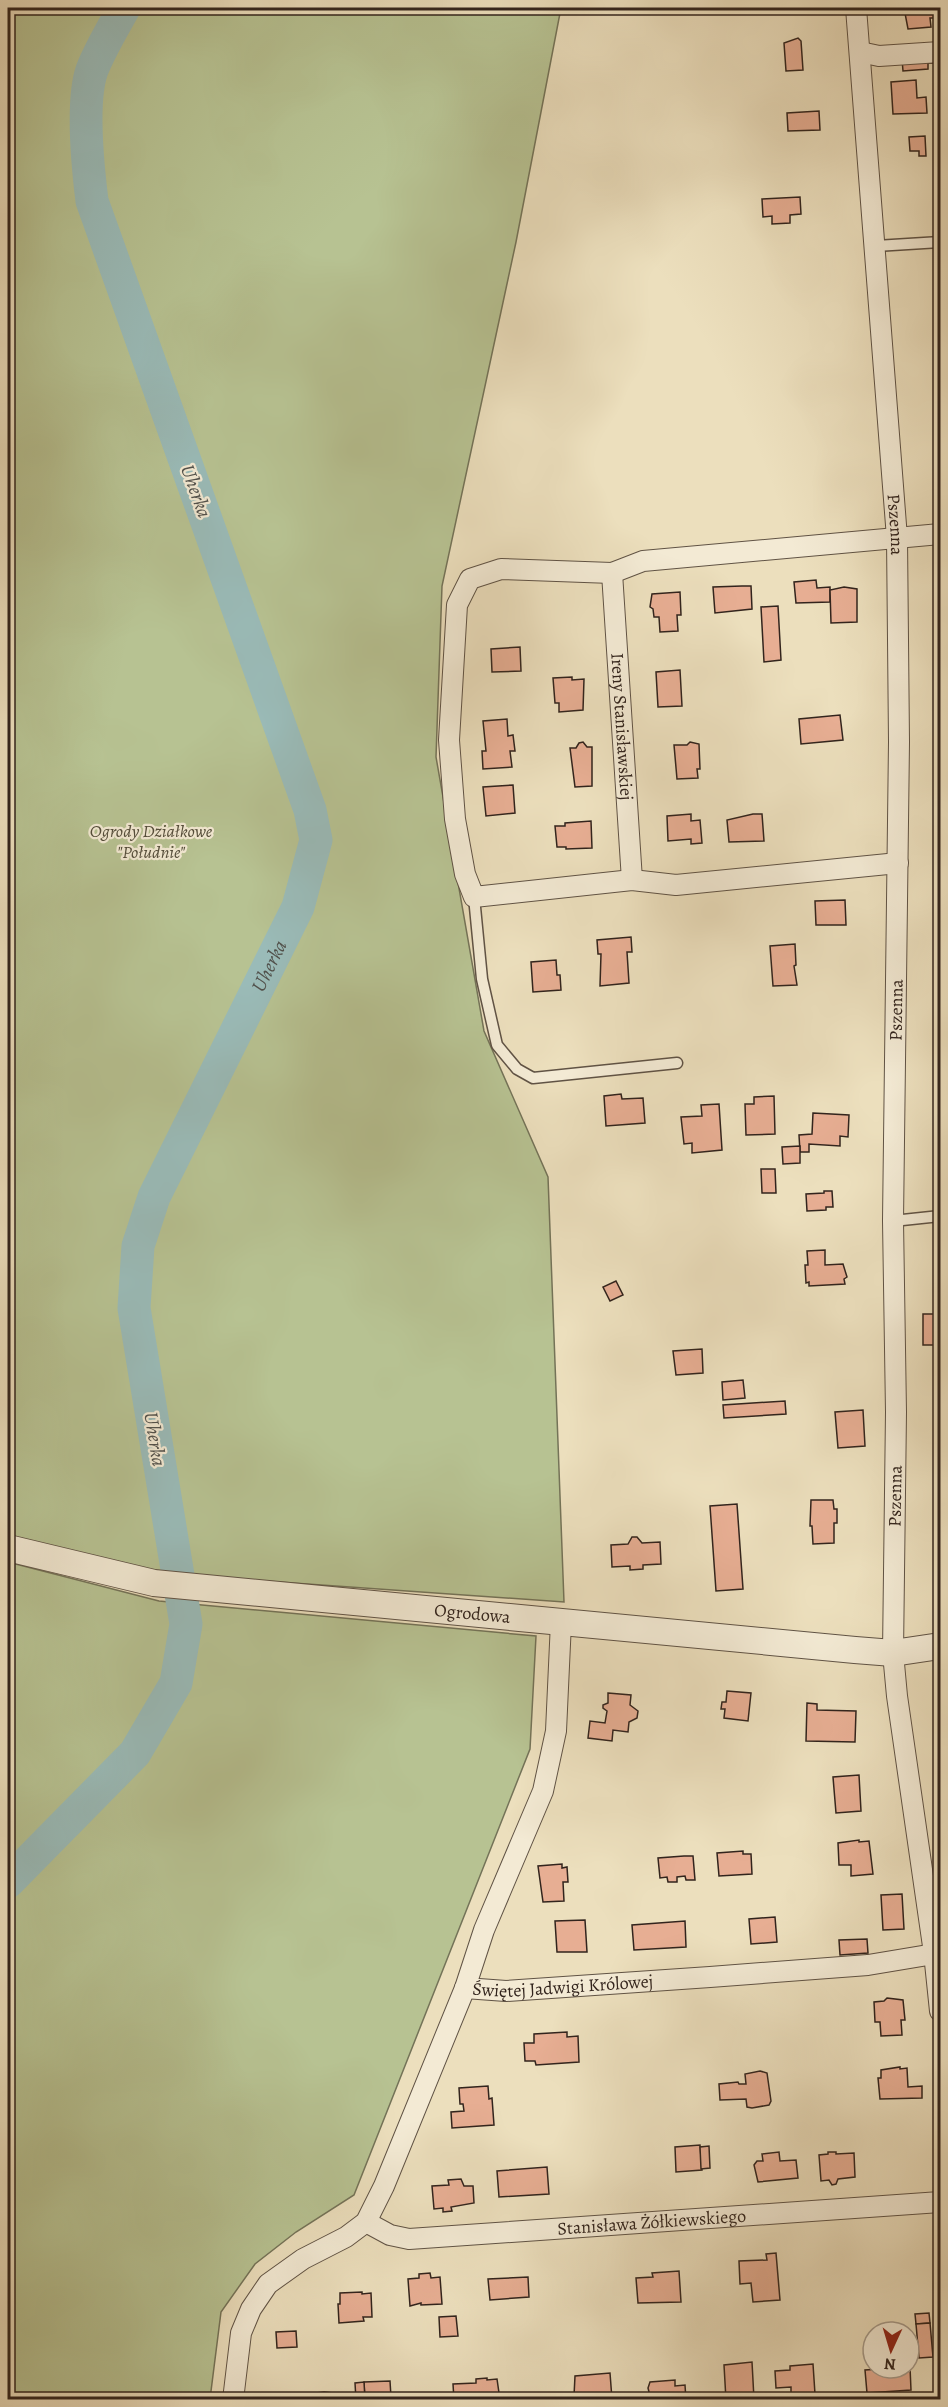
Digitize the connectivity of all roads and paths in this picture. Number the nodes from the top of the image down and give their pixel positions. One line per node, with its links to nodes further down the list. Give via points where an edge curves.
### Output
1 (856, 8): 2 (street, Pszenna)
2 (860, 52): 3 (street, via 879,56); 5 (street, Pszenna)
3 (940, 52)
4 (940, 242): 5 (lane)
5 (876, 246): 7 (street, Pszenna)
6 (940, 534): 7 (street)
7 (897, 538): 8 (street, via 643,561); 9 (street, Pszenna)
8 (612, 573): 10 (street, Ireny Stanisławskiej); 11 (street, via 501,569 470,579 457,605 449,740 455,819 465,874)
9 (898, 863): 10 (street, via 676,885); 14 (street, Pszenna)
10 (632, 880): 11 (street)
11 (474, 897): 12 (lane, via 482,979 497,1045 517,1069 533,1078)
12 (677, 1063)
13 (940, 1216): 14 (lane)
14 (893, 1221): 18 (street, Pszenna)
15 (8, 1548): 16 (street, Ogrodowa, via 154,1583)
16 (561, 1622): 18 (street, Ogrodowa); 20 (street, Świętej Jadwigi Królowej, via 556,1731 548,1775 484,1930)
17 (940, 1646): 18 (street, Ogrodowa)
18 (893, 1653): 19 (street, Pszenna)
19 (937, 1953): 20 (street, Świętej Jadwigi Królowej, via 868,1965 733,1976 506,1991); 21 (street, Pszenna)
20 (465, 1988): 23 (street)
21 (940, 2012)
22 (940, 2202): 23 (street, Stanisława Żółkiewskiego, via 409,2239 390,2235)
23 (366, 2222): 24 (street, via 268,2284 251,2309 242,2333)
24 (233, 2400)

